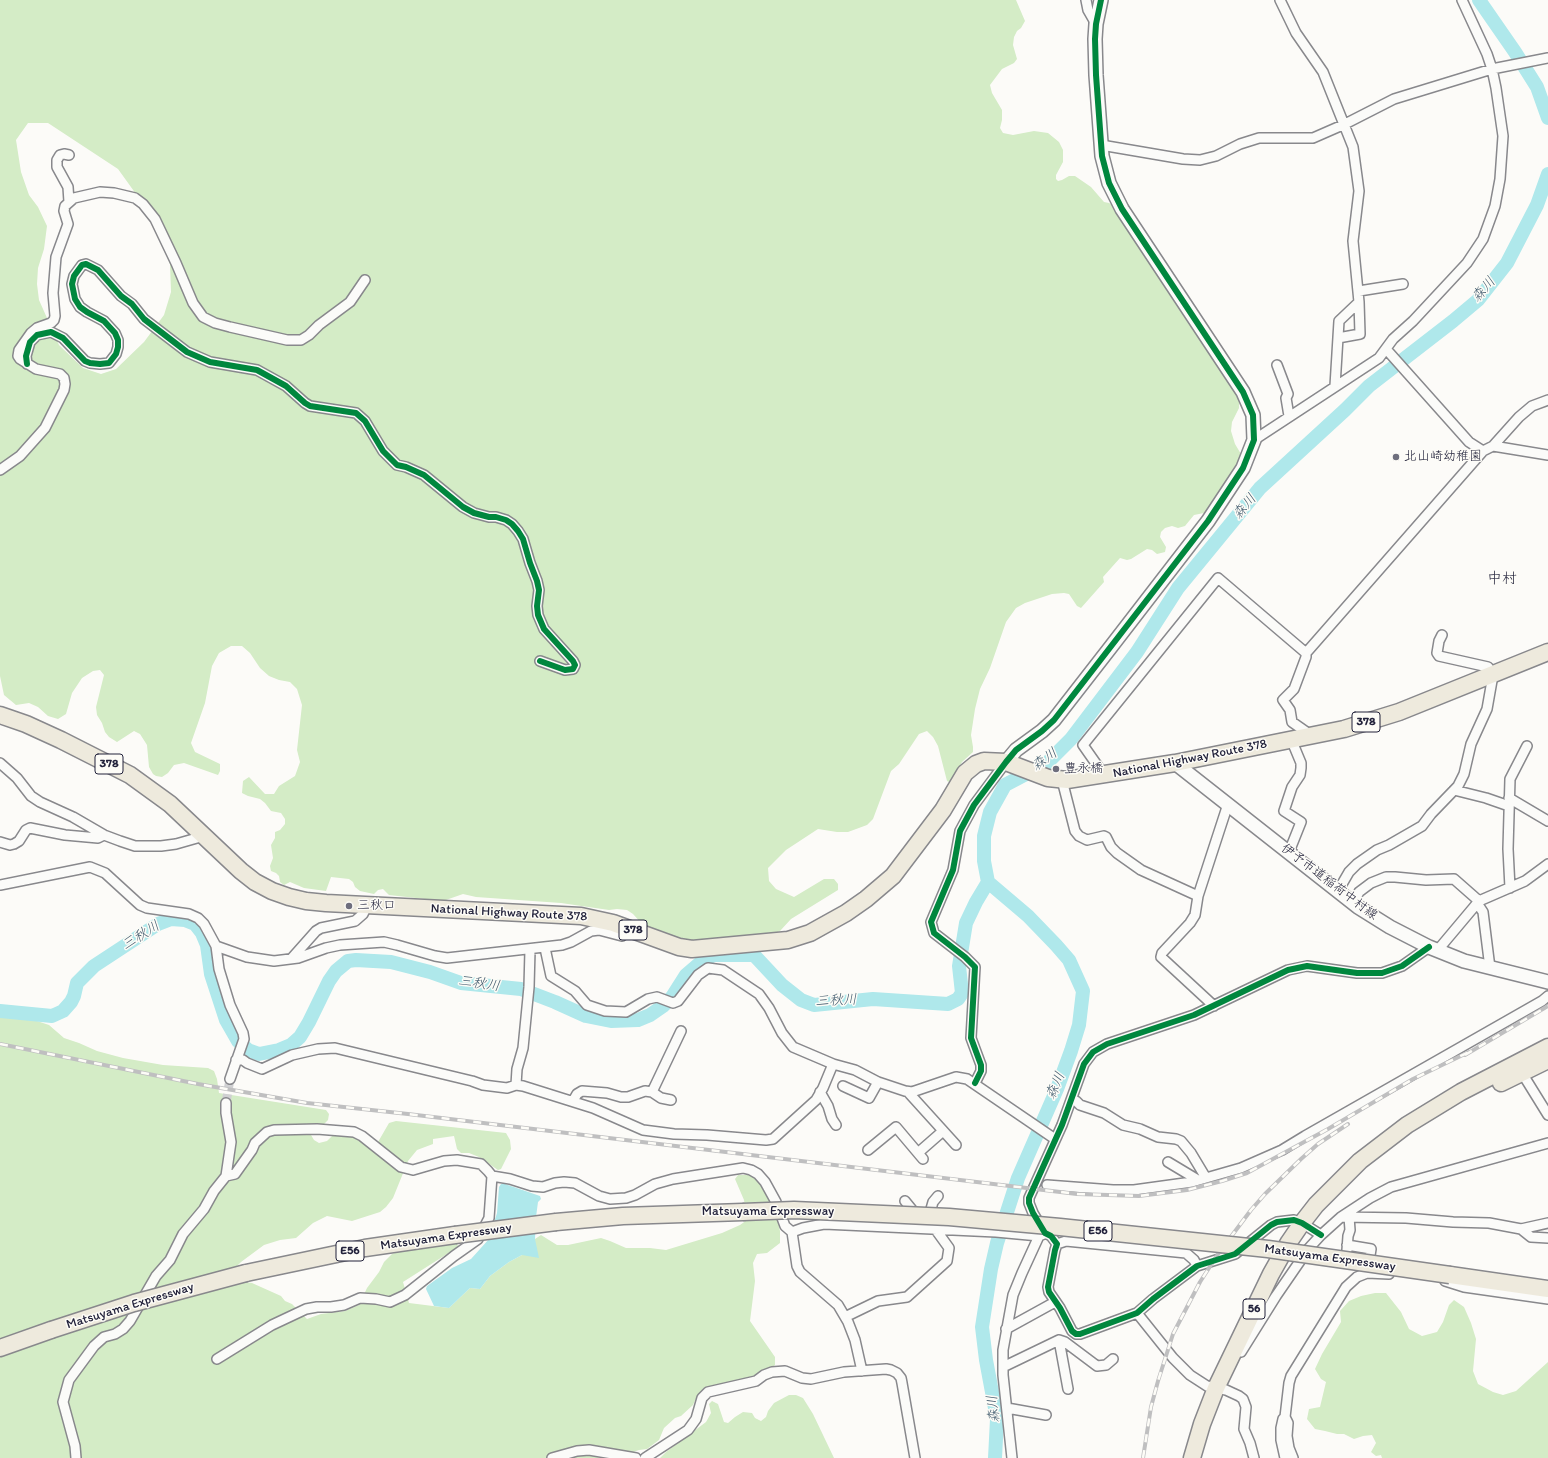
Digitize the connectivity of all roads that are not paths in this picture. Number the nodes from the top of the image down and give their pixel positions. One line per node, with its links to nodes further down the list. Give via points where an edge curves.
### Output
1 (1086, 0): 5 (street)
2 (1101, 0): 5 (street)
3 (1280, 0): 8 (street, via 1296,33 1323,72)
4 (1462, 0): 7 (street)
5 (1096, 24): 9 (street)
6 (1548, 58): 7 (street)
7 (1495, 69): 8 (street, via 1394,99); 17 (street, via 1503,148 1495,206 1488,228 1467,263)
8 (1345, 124): 9 (street, via 1313,138 1259,138 1200,160); 14 (street, via 1353,147 1358,184 1353,241)
9 (1100, 145): 23 (street, via 1113,194 1243,392 1253,415)
10 (69, 155): 11 (street, via 64,154 57,160 57,168 68,187)
11 (69, 202): 12 (street, via 83,195 107,192 123,194 143,204 155,219 193,303 203,317 230,327 287,340 301,340 350,302); 18 (street, via 64,210 68,224 56,257 54,320 31,333 19,350 18,356)
12 (365, 280)
13 (1403, 284): 14 (street)
14 (1359, 291): 15 (street)
15 (1359, 302): 16 (street, via 1339,321); 16 (street, via 1360,334)
16 (1338, 338): 20 (street)
17 (1386, 349): 20 (street, via 1378,358); 25 (street, via 1469,442)
18 (27, 364): 27 (street, via 60,374 64,378 64,390 44,428 20,456); 31 (street, via 26,356 30,342 37,335 51,332 63,338 85,361 100,364 109,363 113,359 118,347 115,333 104,320 87,312 75,300 72,284 74,276 82,265 86,264 98,270 144,319 187,352 210,362 257,370 286,386 310,406 356,413 365,421 383,450 398,465 424,475 463,507 474,513 506,520 518,531 523,538 537,581 538,615 544,629 575,665 573,669 565,670)
19 (1277, 365): 22 (street, via 1288,394 1286,398)
20 (1336, 386): 22 (street)
21 (1548, 400): 24 (street, via 1532,406 1519,416)
22 (1289, 416): 23 (street)
23 (1254, 440): 39 (street, via 1243,468 1208,521 1054,720 1016,750)
24 (1493, 446): 25 (street); 26 (street)
25 (1483, 451): 30 (street)
26 (1548, 455)
27 (0, 470)
28 (1442, 635): 32 (street, via 1437,654 1439,656 1488,667)
29 (1548, 652): 32 (highway, National Highway Route 378 / 378)
30 (1306, 654): 34 (street, via 1294,689 1283,700 1290,710 1292,722); 40 (street, via 1218,578 1083,745)
31 (540, 661)
32 (1493, 675): 34 (highway, National Highway Route 378 / 378, via 1399,712); 42 (street, via 1488,709 1471,744 1464,774)
33 (0, 715): 47 (highway, National Highway Route 378 / 378, via 62,740 130,775 170,804)
34 (1312, 736): 35 (highway, National Highway Route 378 / 378)
35 (1291, 739): 38 (highway, National Highway Route 378 / 378); 49 (street, via 1301,768 1284,811 1301,822)
36 (1527, 746): 43 (street, via 1510,779)
37 (0, 762): 46 (street, via 31,796)
38 (1175, 763): 40 (highway, National Highway Route 378 / 378); 44 (street, 伊予市道稲荷中村線)
39 (1011, 764): 41 (highway, National Highway Route 378 / 378); 58 (highway, National Highway Route 378 / 378, via 984,761 970,768 907,859 888,880 866,899 810,933 775,942 692,949 679,947); 76 (street, via 974,805 960,831 953,870 931,922 934,933 975,967 971,1038 981,1065)
40 (1104, 775): 41 (highway, National Highway Route 378 / 378)
41 (1055, 779): 54 (street, via 1079,836 1087,840 1106,837 1117,853 1141,870)
42 (1454, 790): 43 (street); 53 (street, via 1422,826 1357,864)
43 (1509, 802): 45 (street); 52 (street)
44 (1228, 804): 49 (street, 伊予市道稲荷中村線); 54 (street)
45 (1548, 821)
46 (104, 835): 47 (street, via 135,846 148,847 176,844); 48 (street, via 98,838 65,835 30,828 14,844)
47 (204, 836): 57 (highway, National Highway Route 378 / 378, via 246,875 272,891 306,902)
48 (0, 842)
49 (1289, 852): 53 (street, 伊予市道稲荷中村線)
50 (1548, 864): 52 (street, via 1525,881)
51 (0, 885): 59 (street, via 90,867 105,873 140,906 189,914 198,918)
52 (1510, 888): 56 (street)
53 (1338, 891): 55 (street, 伊予市道稲荷中村線)
54 (1198, 896): 67 (street, via 1193,918 1161,957)
55 (1353, 902): 56 (street, via 1359,892 1371,883 1386,877 1395,877 1454,879); 61 (street, 伊予市道稲荷中村線, via 1390,927)
56 (1478, 902): 61 (street); 64 (street, via 1483,912)
57 (367, 906): 58 (highway, National Highway Route 378 / 378, via 581,916); 63 (street, via 355,921 330,925 316,931)
58 (629, 928): 60 (street, via 622,936 599,930 591,931 571,942)
59 (216, 946): 63 (street, via 254,958 274,961); 70 (street, via 219,969 243,1033 244,1039)
60 (545, 948): 62 (street); 72 (street, via 551,976 575,991 587,1005 605,1011 626,1012 648,999 657,997 673,1003 678,1001 698,975 708,968 723,970 759,994 793,1047)
61 (1433, 949): 64 (street, 伊予市道稲荷中村線); 67 (street, via 1402,966 1382,973 1298,967)
62 (530, 950): 63 (street, via 447,958 384,942 326,948); 77 (street, via 523,1048)
63 (292, 959)
64 (1490, 968): 65 (street, 伊予市道稲荷中村線)
65 (1548, 982)
66 (1548, 996): 97 (street, via 1282,1150 1241,1168)
67 (1214, 1006): 82 (street, via 1181,1020 1107,1044 1093,1052 1084,1064)
68 (681, 1031): 79 (street)
69 (1548, 1047): 96 (highway, 56, via 1461,1092 1407,1125 1379,1145)
70 (236, 1060): 74 (street); 77 (street, via 243,1060 262,1068 292,1055 335,1048 483,1085 507,1088)
71 (1548, 1060): 73 (highway, 56)
72 (833, 1064): 75 (street, via 855,1070); 80 (street)
73 (1522, 1073): 86 (street); 96 (highway, 56, via 1465,1100)
74 (230, 1079)
75 (878, 1082): 78 (street, via 869,1098); 81 (street)
76 (975, 1083): 81 (street, via 956,1077); 89 (street)
77 (516, 1085): 84 (street)
78 (843, 1086)
79 (652, 1092): 83 (street, via 661,1098); 84 (street, via 645,1091 621,1097 607,1092 582,1091)
80 (820, 1092): 84 (street, via 816,1100 773,1139 766,1140 643,1130); 87 (street)
81 (908, 1092): 88 (street)
82 (1072, 1099): 89 (street); 97 (street, via 1080,1105 1104,1113 1123,1125 1140,1129 1158,1138 1181,1141 1191,1153)
83 (671, 1100)
84 (573, 1101)
85 (226, 1103): 94 (street, via 231,1142)
86 (1548, 1115)
87 (836, 1125)
88 (943, 1130): 91 (street); 92 (street, via 921,1156 896,1128)
89 (1052, 1138): 107 (street, via 1029,1203)
90 (1548, 1143): 101 (street, via 1391,1187 1370,1198)
91 (956, 1145)
92 (868, 1150)
93 (1168, 1162): 97 (street)
94 (226, 1176): 95 (street, via 235,1174 255,1143 267,1132 317,1129 354,1132 401,1167 413,1170 457,1160 481,1164); 132 (street, via 204,1209 182,1234 170,1260 156,1276 130,1321 123,1329 104,1337 94,1346 69,1380 63,1402)
95 (492, 1176): 106 (street, via 543,1187 555,1183 575,1183 610,1199 636,1195 655,1184 673,1179 743,1168 758,1174 765,1182 785,1226); 123 (street, via 489,1218 478,1239 405,1295 390,1302 360,1298 344,1305 306,1309 272,1325)
96 (1344, 1176): 102 (highway, 56)
97 (1202, 1179): 98 (street, via 1134,1190)
98 (1047, 1185)
99 (938, 1196): 105 (street, via 931,1209)
100 (905, 1201): 105 (street)
101 (1345, 1217): 104 (street, via 1489,1223); 108 (street); 112 (street, via 1350,1230 1347,1248 1371,1249)
102 (1302, 1222): 108 (street); 111 (street, via 1278,1222 1235,1254); 127 (highway, 56, via 1271,1274)
103 (1548, 1223): 104 (street)
104 (1521, 1229): 109 (street, via 1531,1237)
105 (936, 1230): 106 (street, via 824,1224); 107 (street); 119 (street, via 949,1248 949,1257 944,1266 907,1297 878,1301)
106 (792, 1232): 119 (street, via 800,1272 838,1305)
107 (1042, 1234): 110 (street, via 1051,1236); 120 (street, via 1013,1295)
108 (1320, 1235): 127 (street)
109 (1548, 1238)
110 (1057, 1244): 111 (street, via 1066,1241 1186,1253); 117 (street, via 1048,1287)
111 (1197, 1266): 118 (street)
112 (1367, 1273): 116 (street, via 1449,1282 1464,1287); 131 (street, via 1357,1277 1346,1287 1291,1376)
113 (1492, 1282): 114 (highway); 115 (highway, Matsuyama Expressway / E56); 122 (highway, Matsuyama Expressway / E56, bridge, via 1268,1249 949,1217 794,1210 623,1216 556,1222 365,1248 148,1299)
114 (1548, 1285)
115 (1548, 1289)
116 (1548, 1299)
117 (1055, 1302): 118 (street, via 1076,1334); 120 (street)
118 (1137, 1313): 127 (street, via 1186,1371 1207,1386)
119 (846, 1317): 126 (street, via 855,1340)
120 (1006, 1329): 125 (street)
121 (1059, 1340): 124 (street, via 1097,1366 1103,1367); 125 (street); 128 (street)
122 (0, 1348)
123 (217, 1359)
124 (1112, 1360)
125 (1003, 1367): 129 (street)
126 (862, 1371): 135 (street, via 811,1379 786,1371 772,1372 756,1380 708,1392 702,1398 696,1419 688,1430); 136 (street, via 891,1370 901,1378)
127 (1219, 1382): 138 (highway, 56); 139 (street, via 1226,1390 1239,1396 1245,1404 1244,1429)
128 (1068, 1389)
129 (1007, 1408): 130 (street); 137 (street)
130 (1046, 1415)
131 (1285, 1417): 140 (street, via 1281,1428); 141 (street, via 1288,1423 1289,1448)
132 (76, 1458)
133 (552, 1458): 134 (street, via 589,1450)
134 (636, 1458)
135 (645, 1458)
136 (914, 1458)
137 (1012, 1458)
138 (1192, 1458)
139 (1254, 1458)
140 (1284, 1458)
141 (1293, 1458)

